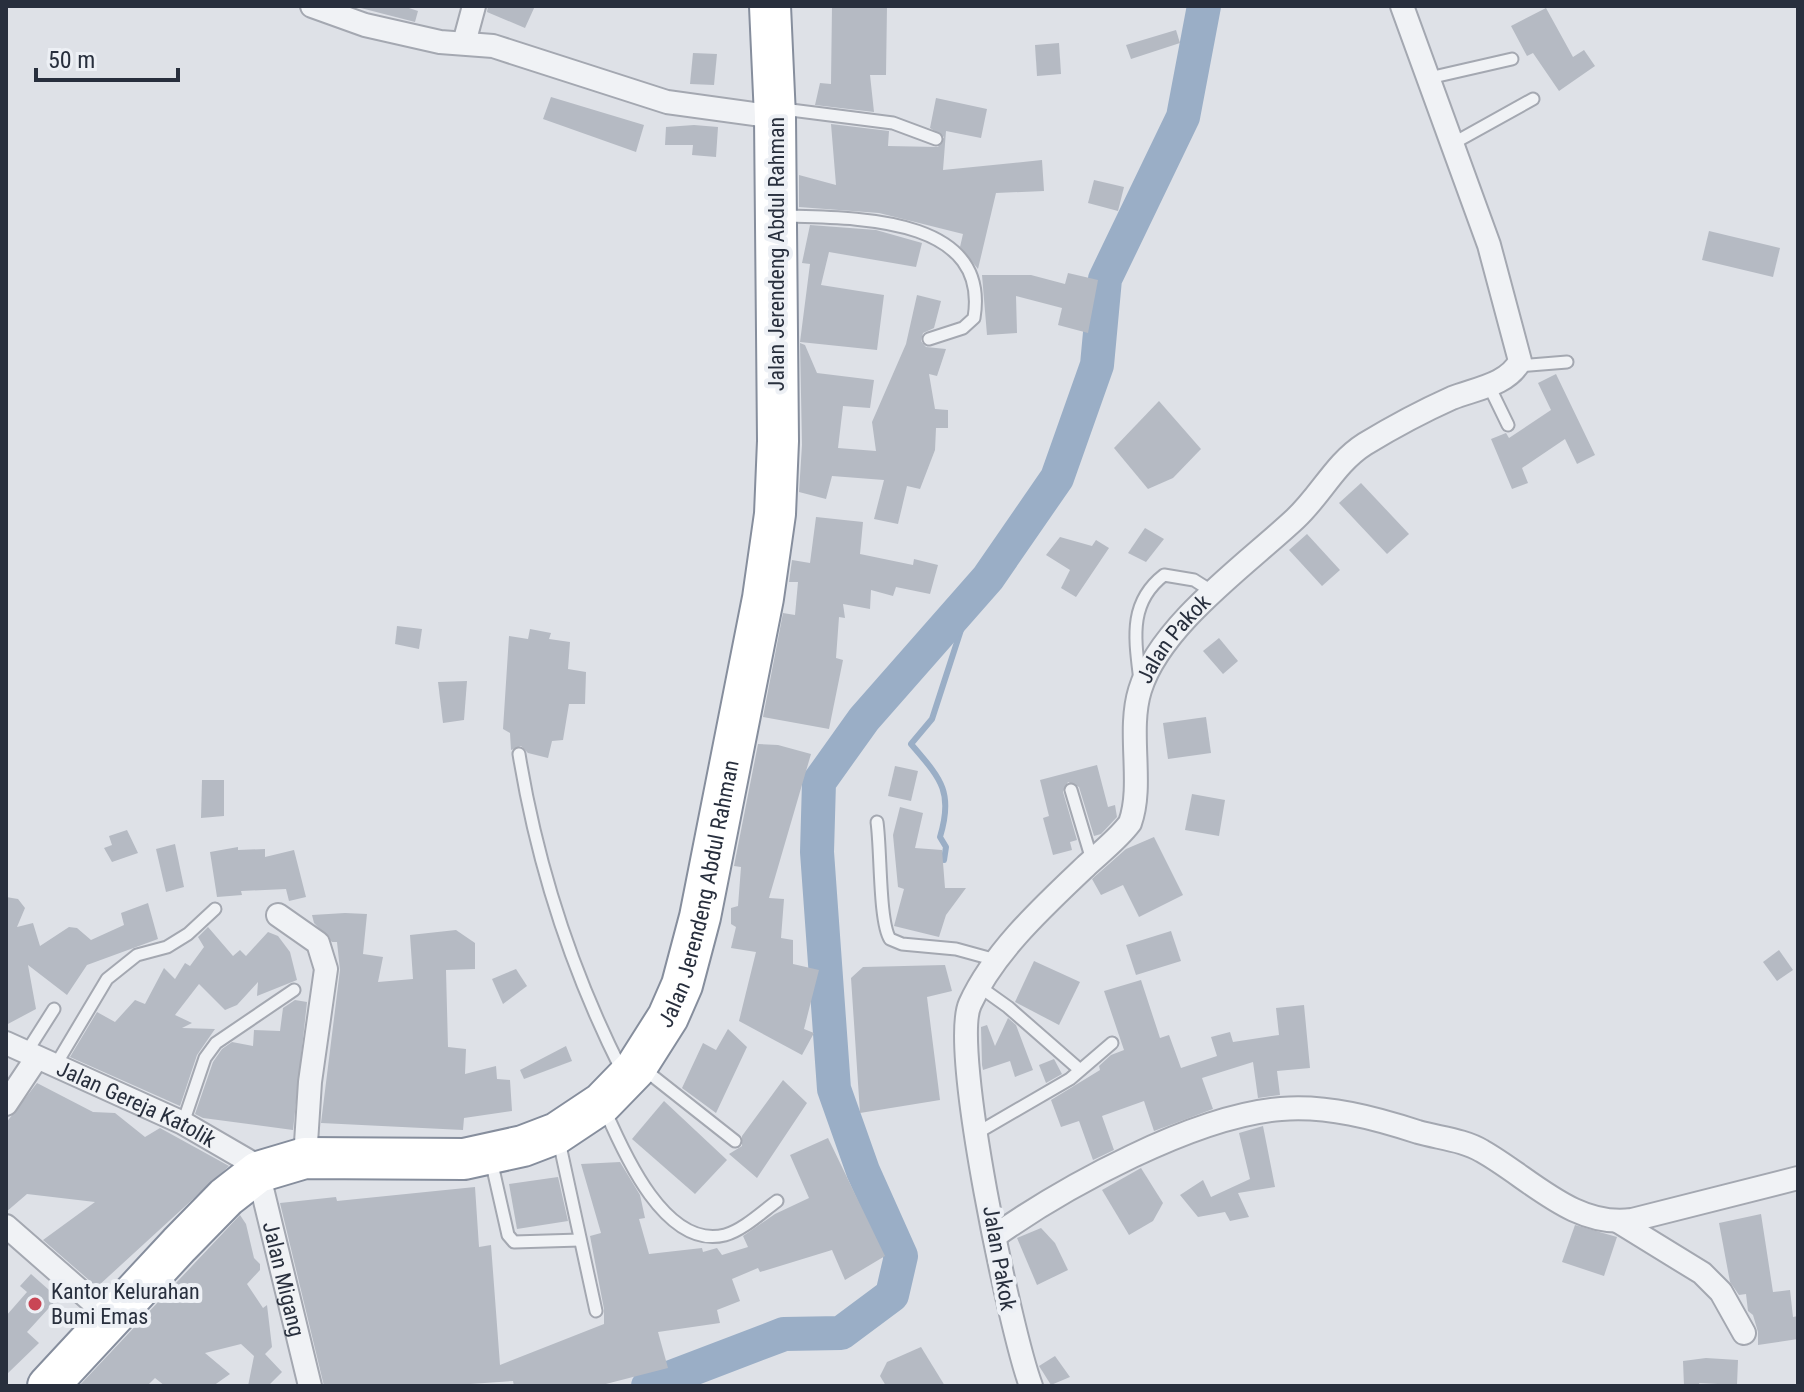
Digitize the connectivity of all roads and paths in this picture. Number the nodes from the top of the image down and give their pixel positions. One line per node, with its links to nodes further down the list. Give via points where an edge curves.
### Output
1 (312, 6): 5 (street, via 365,25)
2 (474, 6): 5 (street)
3 (770, 6): 9 (highway, Jalan Jerendeng Abdul Rahman)
4 (1402, 6): 7 (street)
5 (464, 43): 9 (street, via 504,49 667,102)
6 (1512, 59): 7 (lane)
7 (1429, 78): 11 (street)
8 (1533, 99): 11 (lane)
9 (775, 112): 10 (lane, via 862,117); 12 (highway, Jalan Jerendeng Abdul Rahman)
10 (936, 139)
11 (1452, 144): 15 (street, via 1504,295 1517,340)
12 (774, 215): 13 (lane, via 885,222 934,237 953,252 972,277 974,318 963,328); 33 (highway, Jalan Jerendeng Abdul Rahman, via 778,441 763,598 692,950 676,999)
13 (929, 339)
14 (1567, 362): 15 (lane)
15 (1518, 366): 16 (street, Jalan Pakok)
16 (1489, 386): 17 (lane); 18 (street, Jalan Pakok, via 1453,398 1361,446 1294,520)
17 (1508, 425)
18 (1213, 592): 19 (street, Jalan Pakok, via 1168,642); 19 (lane, via 1194,580 1164,575 1146,589 1136,628)
19 (1140, 689): 23 (street, Jalan Pakok, via 1132,818)
20 (519, 754): 33 (lane, via 555,906)
21 (1071, 790): 23 (lane)
22 (877, 822): 26 (lane, via 883,858 882,920 890,939)
23 (1085, 867): 26 (street, Jalan Pakok)
24 (215, 909): 31 (lane, via 167,947 137,955)
25 (278, 915): 40 (street, via 318,943 326,969)
26 (1002, 954): 27 (street, Jalan Pakok)
27 (980, 987): 32 (lane); 37 (street, Jalan Pakok, via 966,1015 968,1080)
28 (294, 990): 35 (lane, via 216,1043 205,1058)
29 (54, 1009): 31 (lane)
30 (1112, 1043): 32 (lane)
31 (30, 1056): 34 (street); 35 (street, Jalan Gereja Katolik)
32 (1080, 1070): 37 (lane)
33 (622, 1082): 36 (highway, Jalan Jerendeng Abdul Rahman); 38 (lane); 43 (lane, via 625,1154 662,1209 684,1231 723,1236)
34 (6, 1104)
35 (183, 1123): 41 (street, Jalan Gereja Katolik)
36 (557, 1133): 39 (highway, Jalan Jerendeng Abdul Rahman); 47 (lane)
37 (977, 1133): 46 (street, Jalan Pakok)
38 (735, 1141)
39 (490, 1155): 40 (highway, Jalan Jerendeng Abdul Rahman, via 411,1161); 47 (lane, via 514,1242)
40 (305, 1158): 41 (highway, Jalan Jerendeng Abdul Rahman)
41 (261, 1171): 49 (highway, Jalan Jerendeng Abdul Rahman, via 226,1197); 52 (street, Jalan Migang)
42 (1798, 1178): 44 (street)
43 (777, 1201)
44 (1619, 1222): 46 (street, via 1583,1215 1476,1147 1376,1118 1285,1108 1226,1118 1131,1159 1042,1203); 50 (street, via 1702,1273 1721,1292)
45 (6, 1226): 49 (street)
46 (995, 1236): 53 (street, Jalan Pakok, via 1019,1355)
47 (580, 1240): 48 (lane)
48 (596, 1311)
49 (110, 1317): 51 (highway, Jalan Jerendeng Abdul Rahman)
50 (1744, 1333)
51 (48, 1386)
52 (310, 1386)
53 (1031, 1386)

